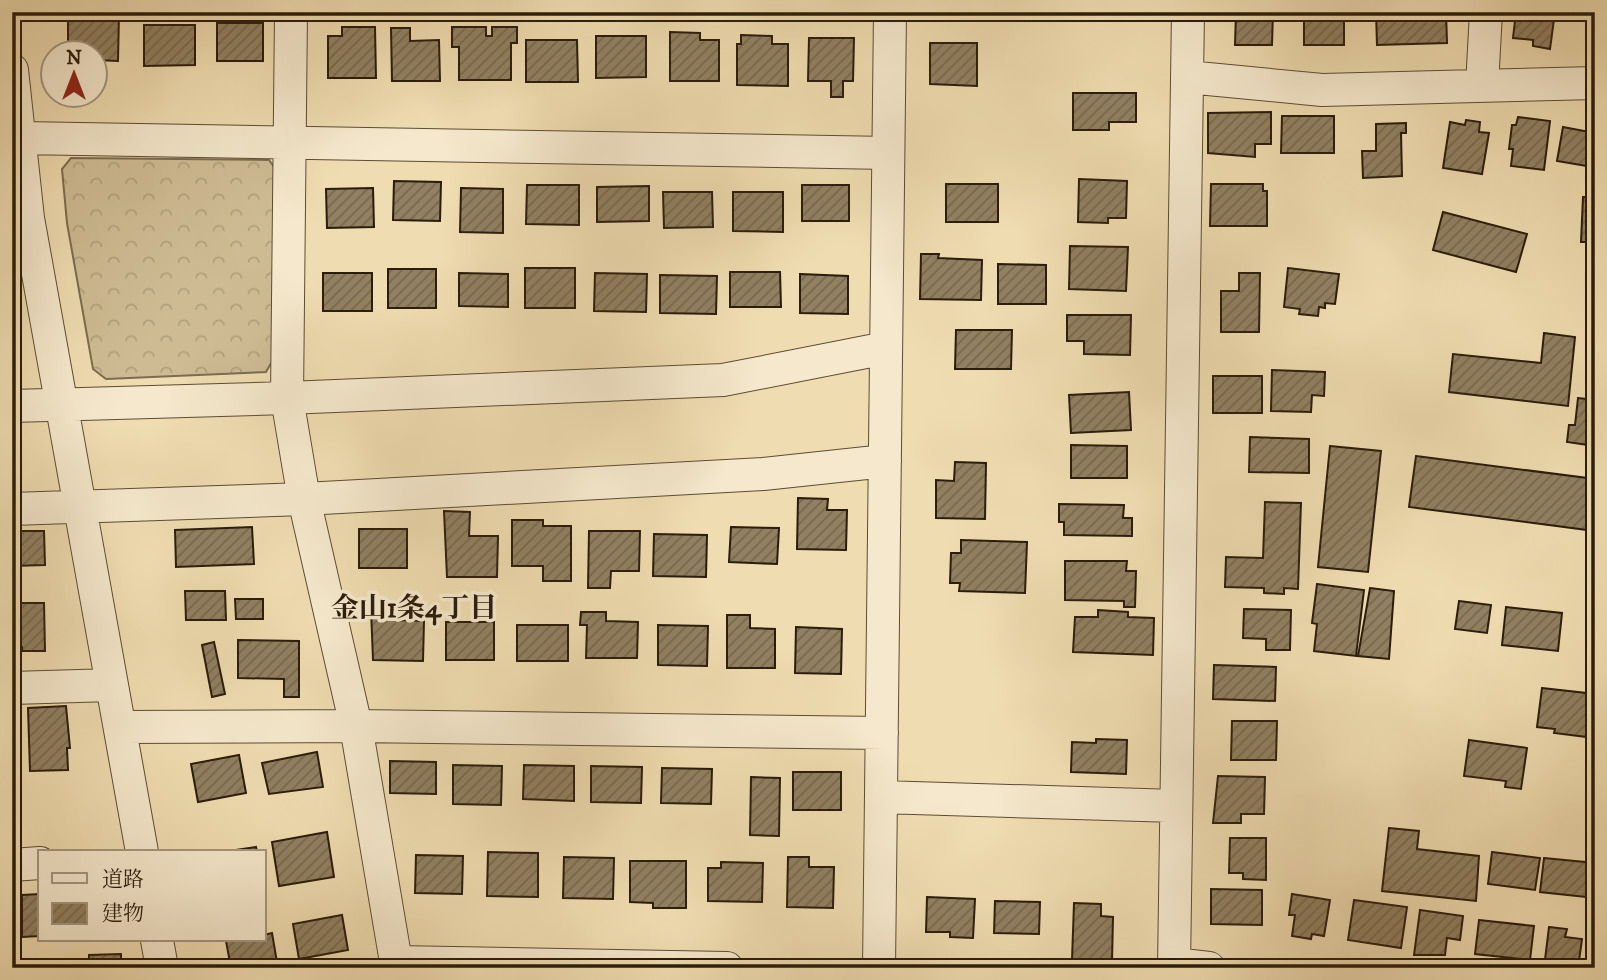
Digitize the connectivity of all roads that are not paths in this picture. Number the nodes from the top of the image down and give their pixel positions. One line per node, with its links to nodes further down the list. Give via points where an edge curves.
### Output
1 (291, 12): 10 (street)
2 (890, 12): 11 (street)
3 (1188, 12): 6 (street)
4 (1486, 12): 8 (street)
5 (12, 70): 9 (street)
6 (1187, 77): 8 (street, via 1322,90); 27 (street)
7 (1595, 83): 8 (street)
8 (1482, 86)
9 (21, 138): 10 (street); 12 (street)
10 (288, 142): 11 (street); 14 (street)
11 (888, 153): 13 (street)
12 (20, 218): 15 (street)
13 (886, 348): 14 (street, via 723,380); 17 (street)
14 (287, 398): 15 (street); 18 (street)
15 (60, 404): 16 (street); 19 (street)
16 (12, 406)
17 (885, 461): 18 (street, via 763,474); 25 (street)
18 (304, 499): 19 (street); 23 (street)
19 (78, 508): 20 (street); 21 (street)
20 (12, 509)
21 (112, 685): 22 (street); 24 (street)
22 (12, 688)
23 (356, 726): 24 (street); 25 (street); 32 (street)
24 (120, 727): 28 (street)
25 (882, 733): 26 (street)
26 (881, 797): 27 (street); 36 (street)
27 (1176, 806): 33 (street)
28 (142, 850)
29 (38, 863): 30 (street)
30 (12, 865)
31 (157, 942): 34 (street)
32 (397, 965): 35 (street)
33 (1174, 966): 37 (street)
34 (162, 968)
35 (727, 968)
36 (879, 968)
37 (1209, 968)

